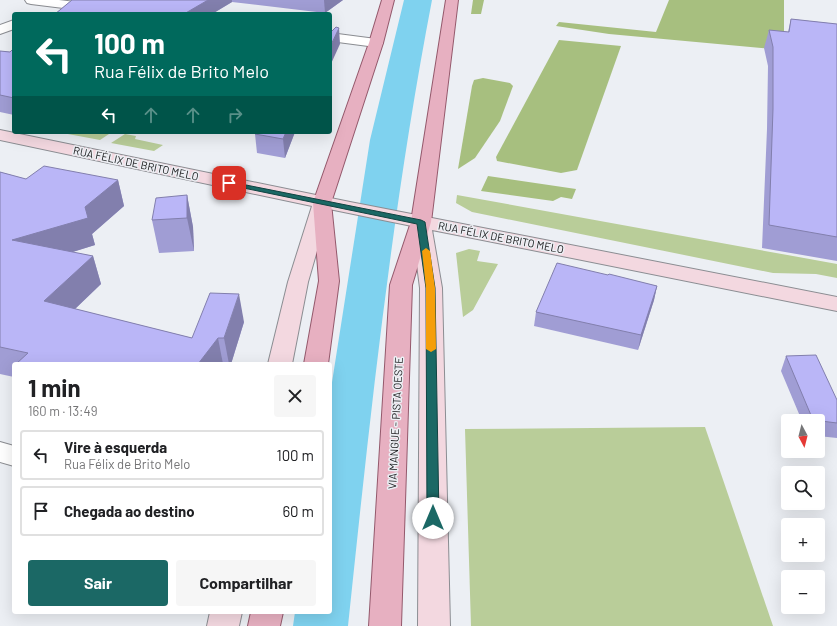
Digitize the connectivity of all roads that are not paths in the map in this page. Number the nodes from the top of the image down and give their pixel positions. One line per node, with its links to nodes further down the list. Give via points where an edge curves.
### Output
1 (31, 0): 4 (street)
2 (388, 0): 10 (main road)
3 (452, 0): 13 (main road, VIA MANGUE - PISTA OESTE)
4 (64, 2): 5 (street); 6 (street)
5 (42, 12)
6 (128, 12)
7 (12, 25): 8 (street)
8 (0, 30)
9 (332, 37): 10 (street)
10 (376, 43): 12 (main road)
11 (0, 134): 12 (main road, RUA FÉLIX DE BRITO MELO)
12 (322, 203): 13 (main road, RUA FÉLIX DE BRITO MELO); 15 (main road, via 298,282); 16 (main road, via 329,281)
13 (415, 221): 14 (main road, RUA FÉLIX DE BRITO MELO); 23 (main road, VIA MANGUE - PISTA OESTE, via 402,285); 24 (main road, via 431,288)
14 (837, 304)
15 (280, 362)
16 (316, 362)
17 (0, 452): 18 (street)
18 (12, 455)
19 (226, 614): 21 (main road)
20 (267, 614): 22 (main road)
21 (223, 626)
22 (264, 626)
23 (385, 626)
24 (434, 626)

